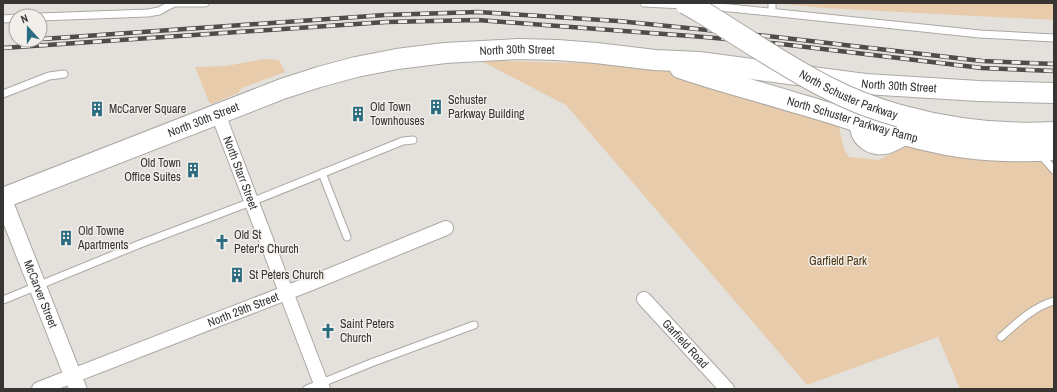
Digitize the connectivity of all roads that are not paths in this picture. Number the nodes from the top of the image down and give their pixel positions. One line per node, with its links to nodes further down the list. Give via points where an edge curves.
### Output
1 (174, 3): 2 (lane); 7 (lane, via 159,11 148,13)
2 (205, 3)
3 (644, 3): 6 (lane)
4 (686, 3): 16 (highway, North Schuster Parkway, bridge, via 795,70)
5 (772, 3): 6 (lane)
6 (772, 12): 8 (lane, via 980,34)
7 (48, 18)
8 (1054, 38)
9 (655, 60): 11 (main road, North 30th Street, via 699,62 865,84); 14 (main road, North 30th Street, via 549,50 428,55 356,67 319,77); 15 (main road, North Schuster Parkway Ramp, via 707,78)
10 (64, 74): 13 (lane, via 49,76)
11 (979, 91): 12 (main road, North 30th Street); 15 (main road, via 950,96 870,91 864,93 860,100)
12 (1054, 93)
13 (3, 94)
14 (218, 114): 22 (main road, North 30th Street); 23 (street, North Starr Street)
15 (860, 122): 16 (main road, via 863,136 874,144 884,144)
16 (902, 125): 17 (highway, North Schuster Parkway, via 1013,134); 19 (main road, North Schuster Parkway Ramp, via 934,142 1006,151)
17 (1054, 133)
18 (413, 140): 21 (lane, via 403,141)
19 (1045, 151): 20 (lane)
20 (1054, 170)
21 (322, 173): 23 (lane); 25 (lane)
22 (3, 198): 26 (street, McCarver Street)
23 (251, 202): 26 (lane, via 140,244); 27 (street, North Starr Street)
24 (446, 228): 27 (street, North 29th Street)
25 (347, 237)
26 (38, 287): 29 (lane); 33 (street, McCarver Street)
27 (286, 293): 33 (street, North 29th Street); 34 (street, North Starr Street)
28 (644, 299): 37 (street, Garfield Road)
29 (3, 300)
30 (1054, 301): 32 (lane, via 1035,309)
31 (474, 325): 34 (lane, via 378,361)
32 (1001, 337)
33 (75, 383): 35 (street, North 29th Street)
34 (322, 386): 36 (lane)
35 (39, 389)
36 (307, 389)
37 (727, 389)

